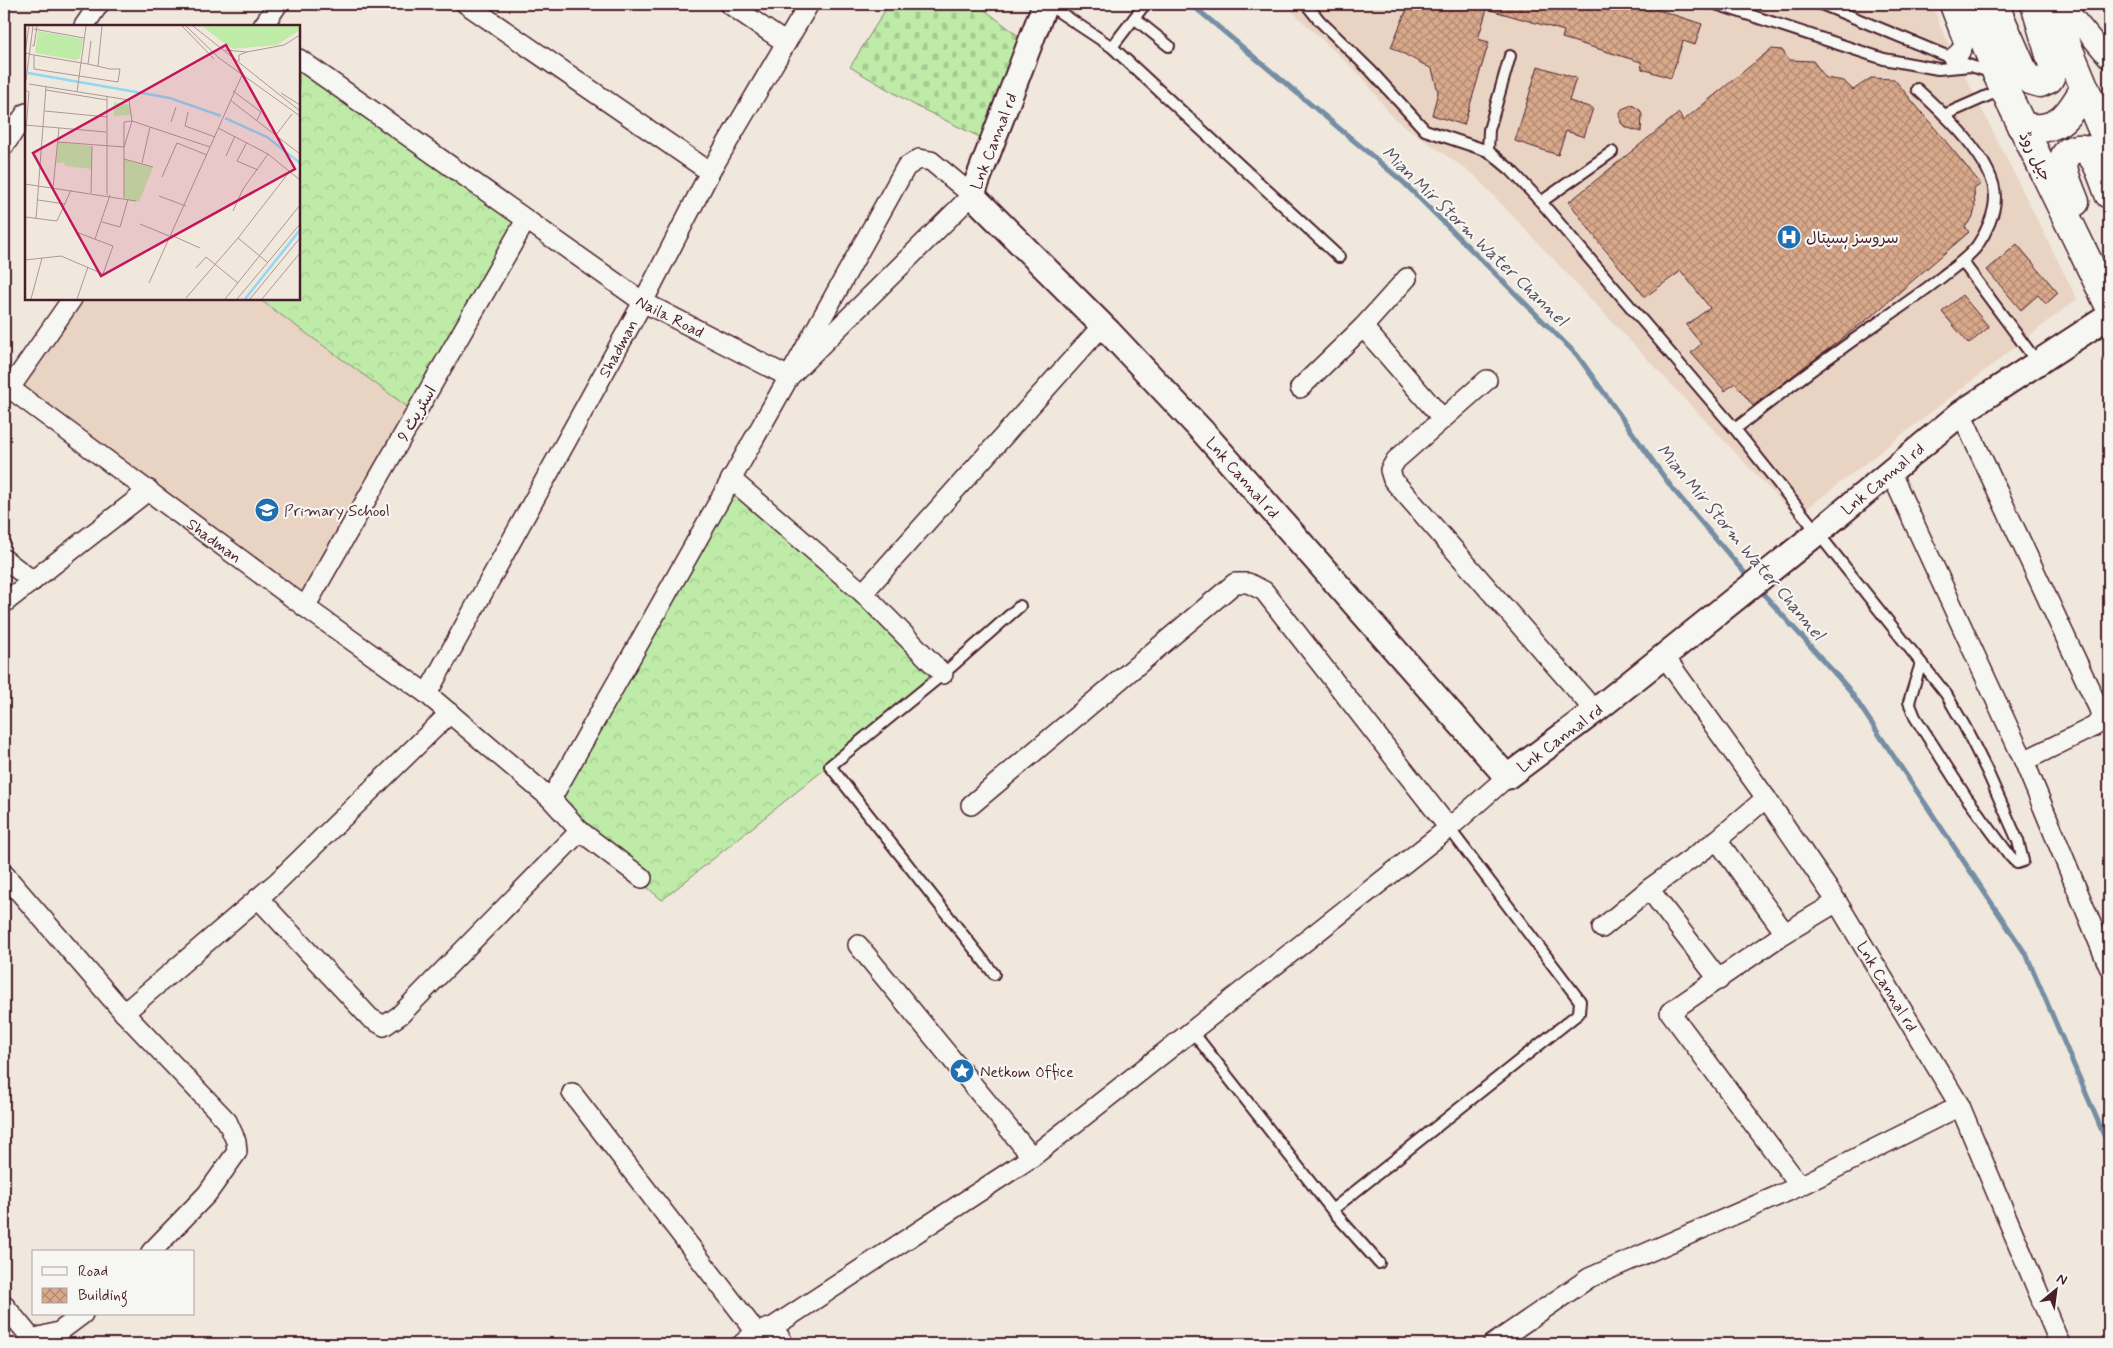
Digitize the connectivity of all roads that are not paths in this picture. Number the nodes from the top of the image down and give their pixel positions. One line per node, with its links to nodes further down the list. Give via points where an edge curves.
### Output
1 (99, 4): 18 (street)
2 (278, 4): 19 (street)
3 (466, 4): 37 (street)
4 (729, 4): 20 (street)
5 (809, 4): 20 (street, Shadman)
6 (1046, 4): 22 (lane); 39 (street, Lnk Cannal rd)
7 (1145, 4): 17 (lane)
8 (1306, 4): 35 (lane, via 1425,130)
9 (1716, 4): 27 (lane, via 1884,59)
10 (1820, 4): 24 (lane)
11 (1949, 4): 24 (street, via 1964,43)
12 (1971, 4): 27 (main road, جیل روڈ)
13 (1994, 4): 14 (main road, via 2025,75 2040,83 2049,79 2054,69)
14 (2035, 4)
15 (2049, 4): 29 (main road)
16 (2063, 4): 25 (street)
17 (1134, 18): 21 (lane); 22 (lane)
18 (85, 25)
19 (264, 25)
20 (786, 43): 37 (street, Shadman)
21 (1169, 46)
22 (1112, 48): 42 (lane)
23 (1510, 56): 35 (lane, via 1489,130)
24 (1953, 58): 27 (lane)
25 (2109, 59)
26 (300, 60): 41 (street, Naila Road)
27 (1990, 76): 31 (lane); 32 (main road, جیل روڈ)
28 (1917, 89): 31 (lane)
29 (2084, 89): 32 (main road, via 2063,120 2033,129); 34 (main road)
30 (25, 114): 33 (street)
31 (1944, 115): 43 (lane, via 1965,137 1986,170 1995,196 1985,232)
32 (2021, 126): 48 (main road, جیل روڈ)
33 (4, 146)
34 (2109, 146)
35 (1488, 151): 40 (lane)
36 (1612, 152): 40 (lane)
37 (710, 172): 47 (street, Shadman)
38 (2109, 194): 45 (main road, via 2093,156 2081,148 2065,155 2062,165)
39 (972, 195): 50 (street, Lnk Cannal rd); 53 (street); 53 (street, via 931,162 919,160 906,167)
40 (1541, 202): 59 (lane)
41 (526, 220): 47 (street, Naila Road); 69 (street, اسٹریٹ 9)
42 (1339, 257)
43 (1962, 261): 52 (lane); 59 (lane)
44 (1407, 278): 51 (street)
45 (2109, 297)
46 (71, 300): 55 (street)
47 (643, 302): 53 (street, Naila Road); 73 (street, Shadman)
48 (2109, 305)
49 (2109, 316): 52 (street, Lnk Cannal rd)
50 (1102, 326): 66 (street); 77 (street, Lnk Cannal rd, via 1204,434)
51 (1364, 327): 56 (street); 58 (street)
52 (2037, 362): 57 (street, Lnk Cannal rd)
53 (789, 377): 61 (street)
54 (1487, 380): 58 (street)
55 (7, 386): 62 (street, Shadman)
56 (1300, 388)
57 (1961, 413): 60 (street, Lnk Cannal rd); 76 (street, via 2101,718 2095,726)
58 (1442, 418): 74 (street, via 1396,460 1390,470 1393,480)
59 (1735, 429): 63 (lane)
60 (1890, 471): 63 (street, Lnk Cannal rd); 76 (street)
61 (732, 479): 66 (street); 79 (street)
62 (149, 490): 65 (street); 69 (street, Shadman)
63 (1817, 533): 70 (street, Lnk Cannal rd); 71 (lane)
64 (4, 559): 65 (street)
65 (33, 581): 67 (street)
66 (864, 593): 72 (street)
67 (4, 602)
68 (1020, 606): 72 (lane)
69 (305, 607): 73 (street, Shadman)
70 (1664, 656): 74 (street, Lnk Cannal rd); 78 (street, Lnk Cannal rd)
71 (1921, 663): 71 (lane, via 1946,694 1965,727 2018,841 2023,862 2017,863 2010,856 1966,797 1915,718 1909,702)
72 (943, 674): 93 (lane, via 830,766)
73 (427, 694): 75 (street, Shadman)
74 (1595, 711): 77 (street, Lnk Cannal rd)
75 (450, 713): 79 (street, Shadman); 87 (street)
76 (2024, 761): 92 (street)
77 (1507, 777): 81 (street)
78 (1766, 798): 83 (street); 88 (street, Lnk Cannal rd)
79 (551, 799): 82 (street, Shadman)
80 (971, 805): 81 (street, via 1235,583 1248,583 1264,590)
81 (1449, 828): 96 (street); 101 (lane, via 1580,1000 1579,1013)
82 (580, 831): 85 (street, Shadman); 87 (street, via 400,1016 384,1026 370,1018)
83 (1717, 840): 86 (street); 90 (street)
84 (4, 874): 95 (street)
85 (642, 878)
86 (1649, 889): 89 (street); 94 (street)
87 (258, 898): 95 (street)
88 (1837, 902): 90 (street); 98 (street, Lnk Cannal rd)
89 (1602, 928)
90 (1785, 933): 94 (street)
91 (858, 945): 99 (street)
92 (2109, 967)
93 (994, 974)
94 (1719, 980): 100 (street, via 1670,1012)
95 (124, 1013): 102 (street, via 227,1121 236,1141 237,1152 207,1194)
96 (1192, 1031): 99 (street); 101 (lane)
97 (572, 1093): 106 (street)
98 (1960, 1106): 100 (street); 109 (street, Lnk Cannal rd)
99 (1032, 1157): 106 (street)
100 (1800, 1186): 108 (street, via 1589,1278)
101 (1332, 1210): 103 (lane)
102 (153, 1250)
103 (1379, 1263)
104 (4, 1305): 105 (street, via 32,1339 59,1332)
105 (80, 1316)
106 (757, 1334): 107 (street)
107 (784, 1344)
108 (1493, 1344)
109 (2060, 1344)

